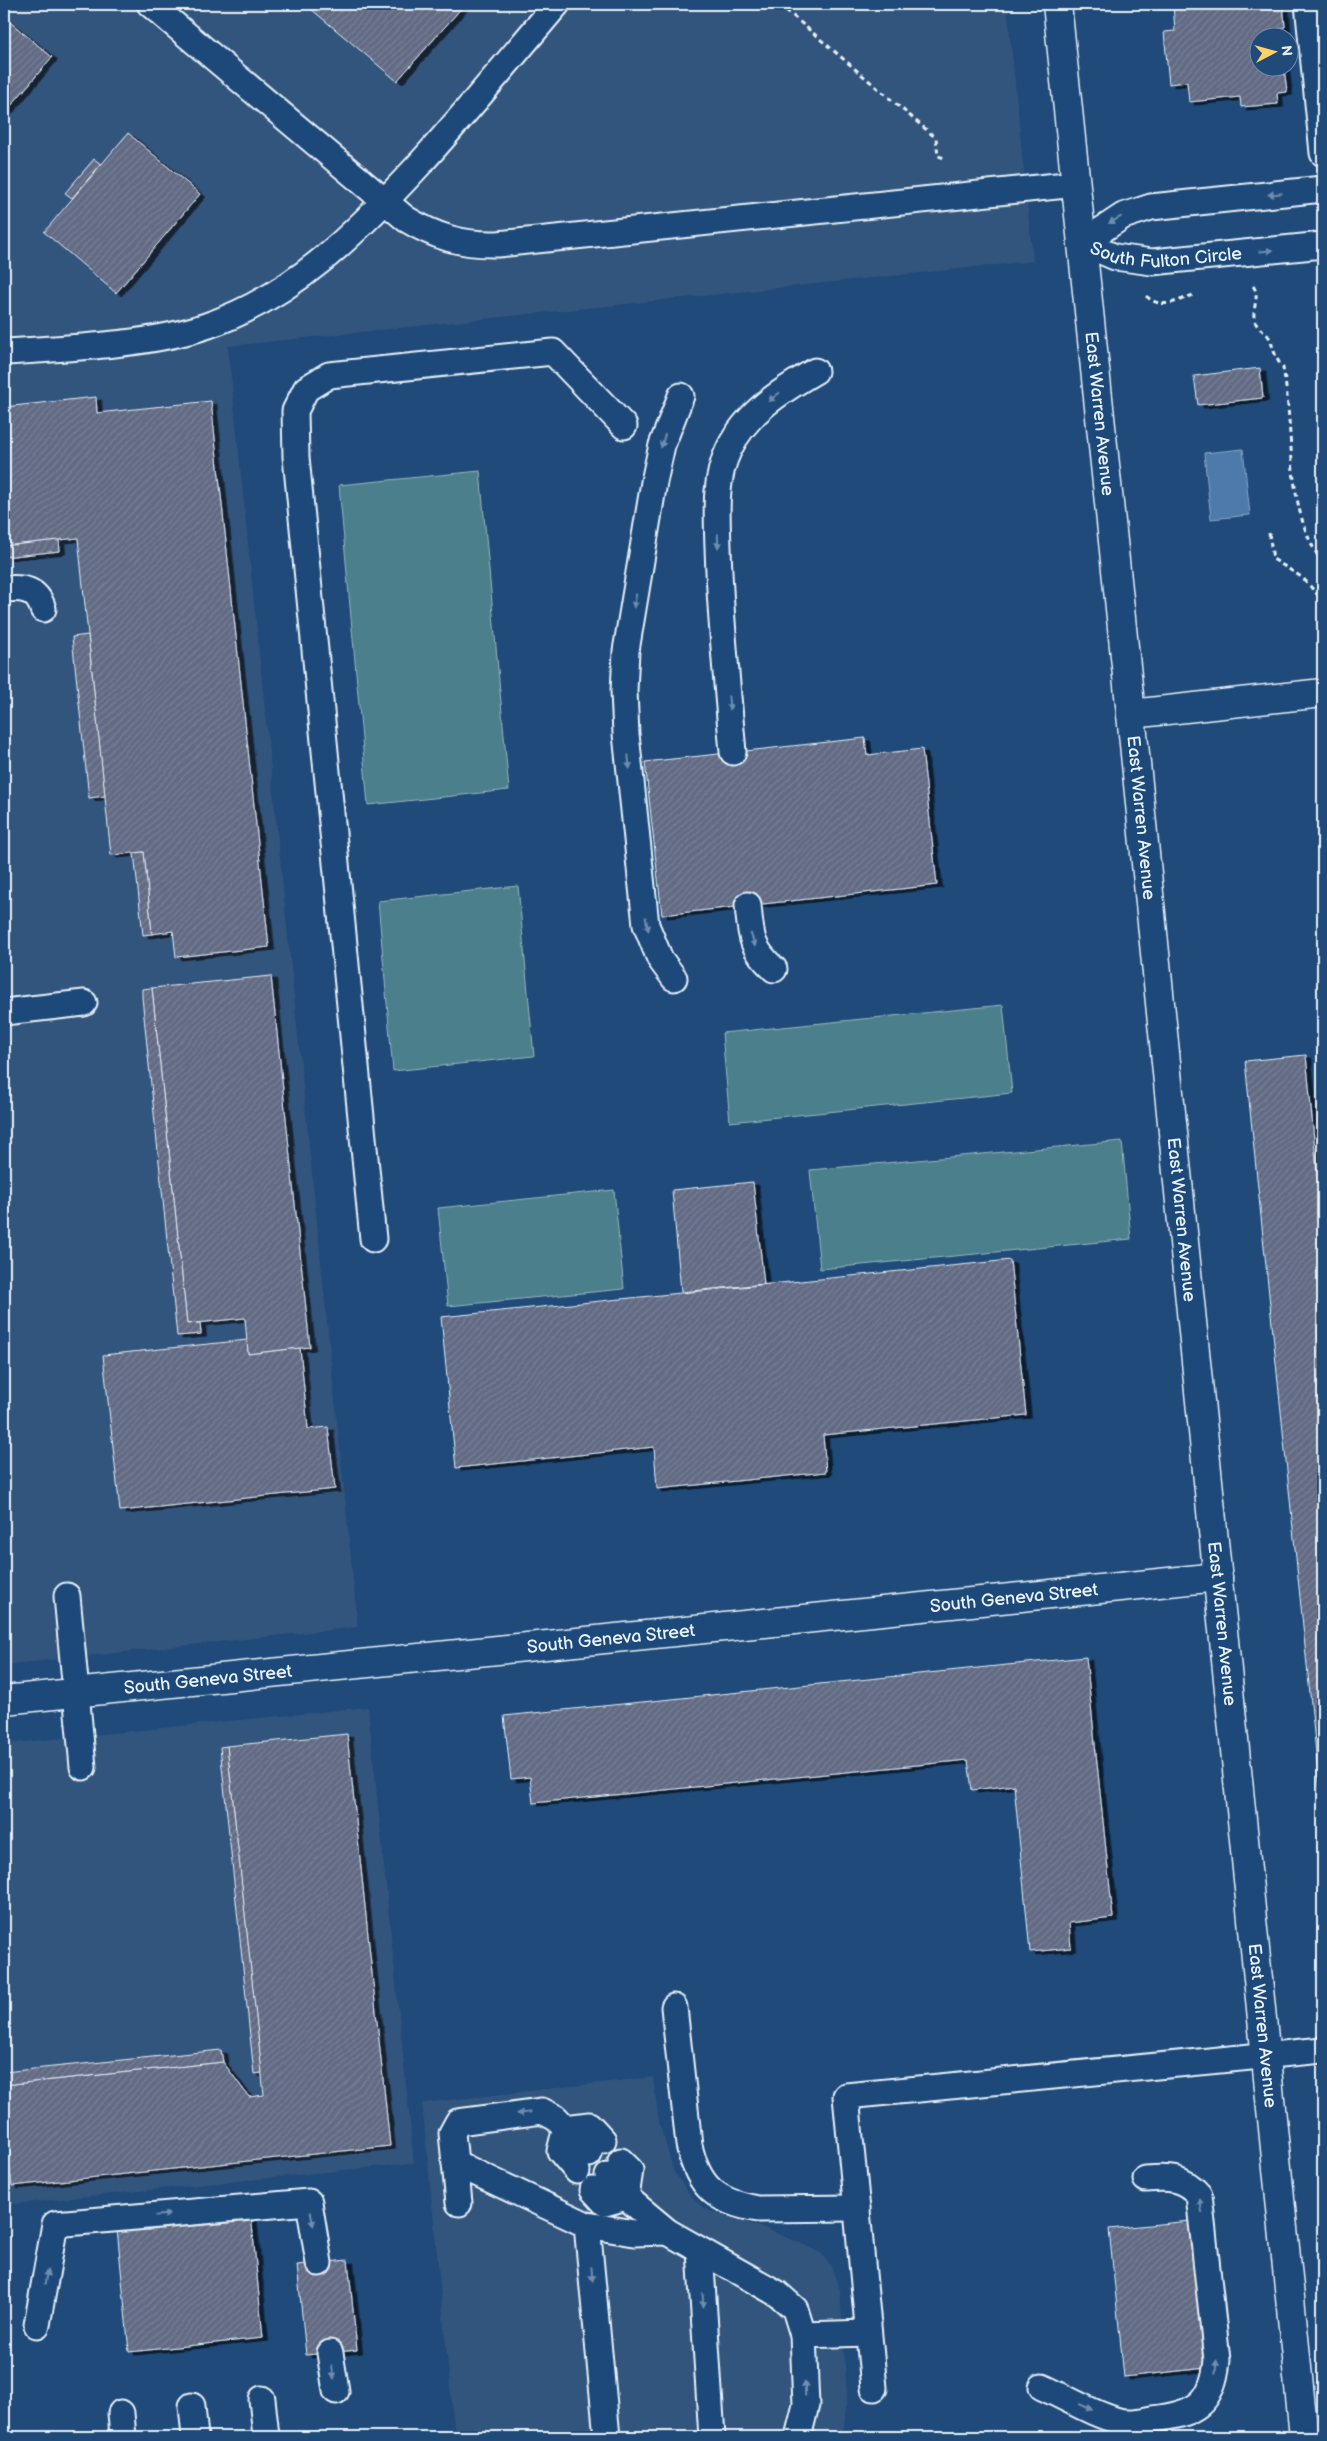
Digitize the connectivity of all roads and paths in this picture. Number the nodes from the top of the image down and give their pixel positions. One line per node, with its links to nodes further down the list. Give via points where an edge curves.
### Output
1 (150, 4): 10 (lane)
2 (557, 4): 10 (lane)
3 (779, 4): 7 (path, via 936,138 938,156)
4 (1057, 4): 8 (street, East Warren Avenue)
5 (1308, 4): 6 (lane)
6 (1323, 153)
7 (945, 158)
8 (1076, 184): 10 (lane, via 489,244 461,243 436,236); 11 (street, East Warren Avenue)
9 (1323, 189): 11 (lane, South Fulton Circle, one-way to 11, via 1151,207 1123,216)
10 (384, 202): 16 (lane, via 304,276 233,316 191,330 146,338)
11 (1082, 243): 13 (lane, South Fulton Circle); 26 (street, East Warren Avenue)
12 (1323, 245): 13 (lane, South Fulton Circle, one-way to 12, via 1169,262)
13 (1136, 262): 15 (path, via 1139,288 1156,303 1166,304)
14 (1247, 284): 21 (path, via 1255,289 1256,327 1269,338 1273,354 1283,368 1299,508 1312,545)
15 (1204, 292)
16 (4, 352)
17 (815, 372): 27 (lane, one-way to 27, via 762,406 729,449 720,474 717,505 719,580)
18 (681, 396): 30 (lane, one-way to 30, via 662,445 654,482 626,651 624,691 646,925 660,959)
19 (624, 426): 33 (lane, via 553,352 329,375 306,390 295,411 296,457)
20 (1269, 533): 23 (path, via 1273,559)
21 (1323, 563)
22 (4, 589): 24 (lane, via 30,591 37,595)
23 (1323, 595)
24 (43, 609)
25 (1323, 693): 26 (street)
26 (1131, 714): 34 (street, East Warren Avenue)
27 (733, 752)
28 (748, 905): 29 (lane, one-way to 29, via 751,935 758,954)
29 (774, 968)
30 (674, 978)
31 (84, 1003): 32 (lane)
32 (4, 1012)
33 (373, 1238)
34 (1218, 1577): 36 (street, South Geneva Street); 41 (street, East Warren Avenue)
35 (67, 1596): 36 (lane)
36 (76, 1693): 37 (street, South Geneva Street); 38 (lane)
37 (4, 1700)
38 (83, 1767)
39 (674, 2007): 47 (lane, via 689,2145 695,2167 705,2185 715,2195 758,2209)
40 (1323, 2050): 41 (lane)
41 (1266, 2055): 47 (lane, via 846,2096); 66 (street, East Warren Avenue)
42 (590, 2155): 43 (lane, one-way to 43, via 556,2118 542,2111 458,2122 452,2133)
43 (455, 2163): 46 (lane); 48 (lane)
44 (1146, 2179): 56 (lane, one-way to 44, via 1121,2422 1188,2413 1198,2407 1208,2394 1215,2380 1217,2360 1199,2195 1181,2180 1169,2177)
45 (626, 2197): 45 (lane, via 630,2170 607,2175 605,2203); 49 (lane)
46 (459, 2203)
47 (856, 2208): 53 (lane)
48 (588, 2225): 49 (lane, via 634,2233); 63 (lane, one-way to 63)
49 (668, 2232): 50 (lane)
50 (700, 2251): 54 (lane, via 778,2294 795,2309); 64 (lane, one-way to 64)
51 (319, 2263): 52 (lane, one-way to 51, via 55,2224 309,2202)
52 (37, 2325)
53 (868, 2333): 54 (lane); 57 (lane)
54 (803, 2335): 65 (lane, one-way to 54, via 806,2405)
55 (330, 2353): 58 (lane, one-way to 58)
56 (1042, 2387)
57 (874, 2388)
58 (336, 2391)
59 (262, 2399): 61 (lane)
60 (192, 2406): 62 (lane)
61 (266, 2436)
62 (195, 2437)
63 (607, 2437)
64 (712, 2437)
65 (798, 2437)
66 (1304, 2437)

